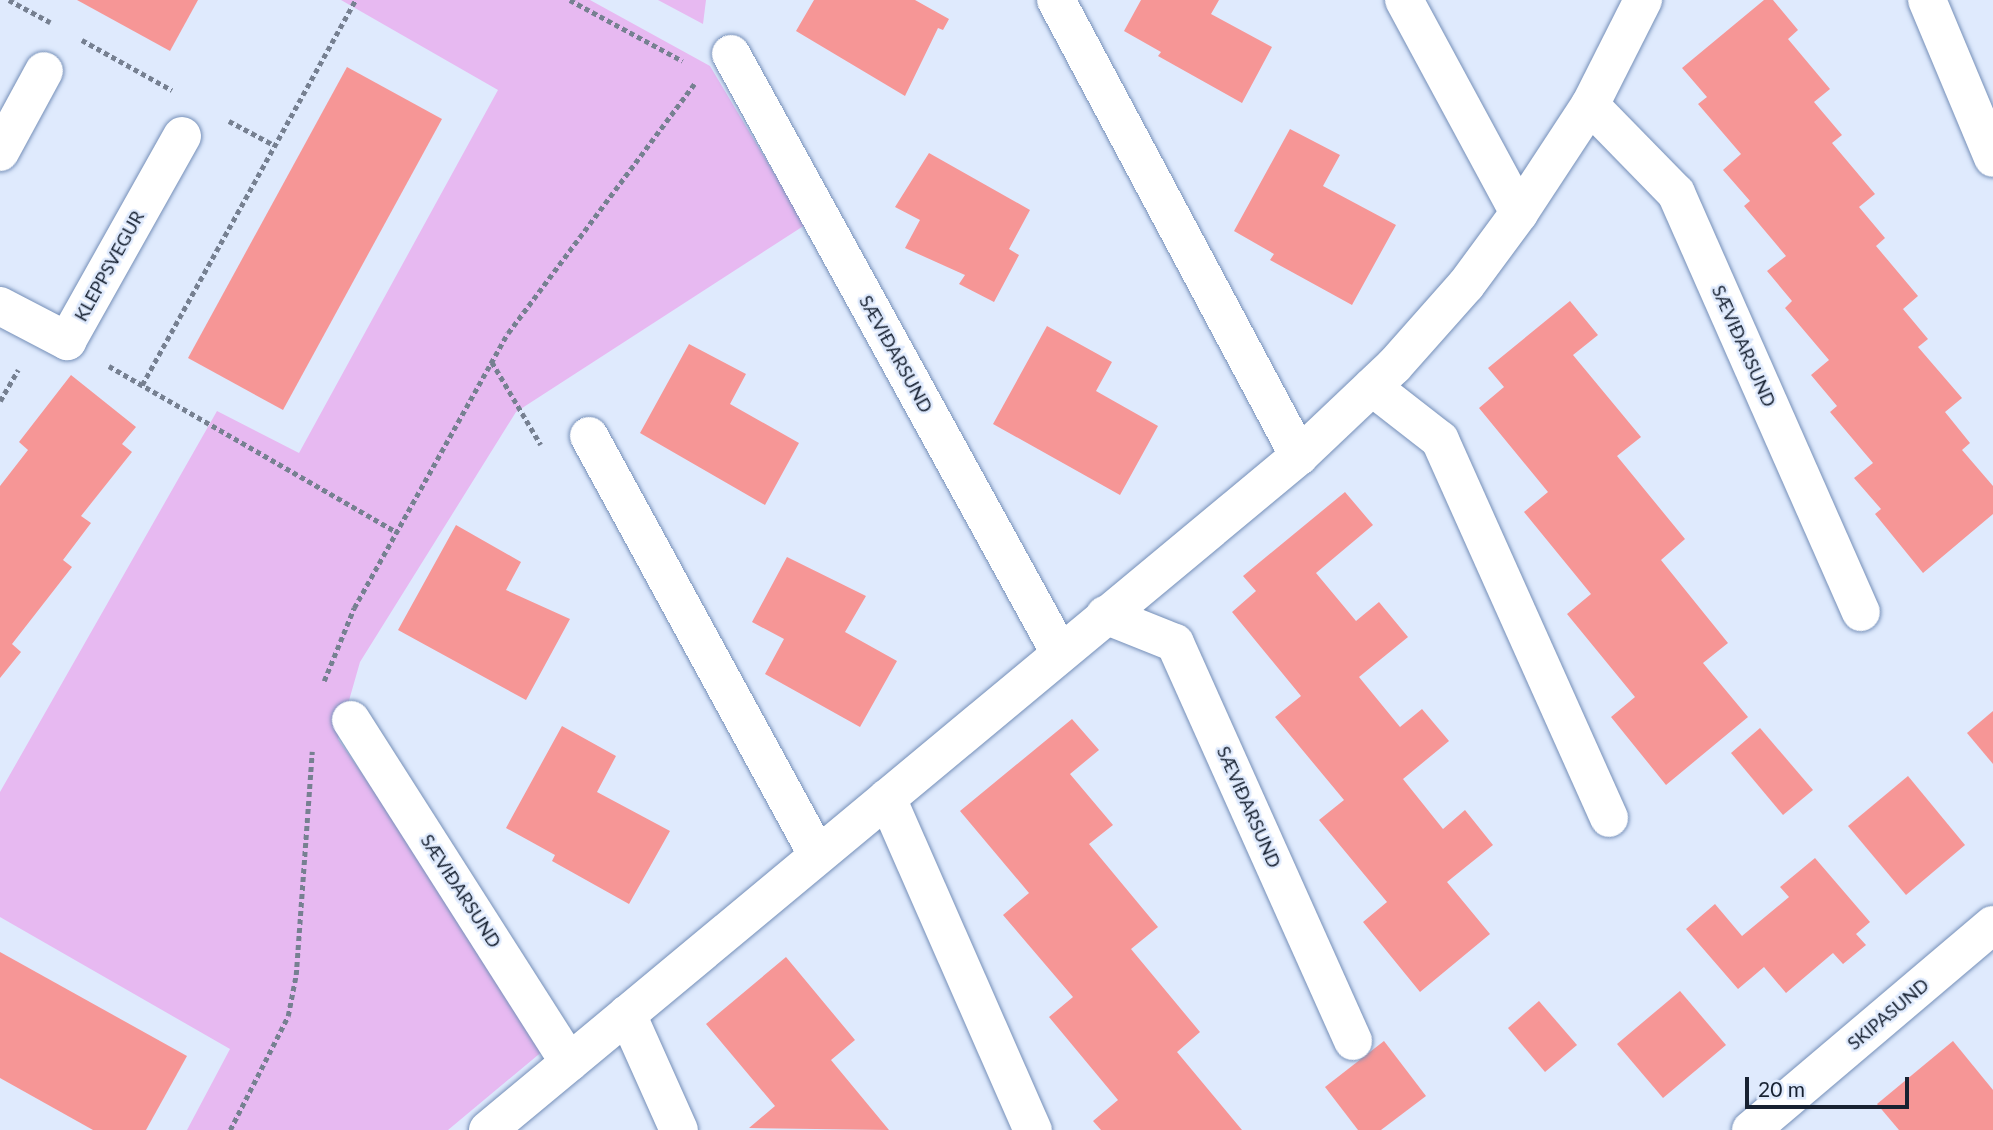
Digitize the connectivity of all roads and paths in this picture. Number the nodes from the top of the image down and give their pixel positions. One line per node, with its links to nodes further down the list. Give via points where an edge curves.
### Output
1 (9, 0): 8 (path)
2 (355, 0): 18 (path)
3 (570, 0): 11 (path)
4 (1056, 0): 28 (street)
5 (1404, 0): 21 (street)
6 (1643, 0): 15 (street)
7 (1927, 0): 20 (street)
8 (57, 26)
9 (69, 33): 14 (path)
10 (731, 54): 32 (street, SÆVIÐARSUND)
11 (690, 65)
12 (44, 71): 19 (street)
13 (695, 82): 24 (path, via 508,333)
14 (178, 93)
15 (1590, 105): 21 (street); 30 (street, SÆVIÐARSUND, via 1676,193)
16 (226, 119): 18 (path)
17 (182, 136): 23 (street, KLEPPSVEGUR)
18 (274, 145): 25 (path)
19 (0, 152)
20 (1993, 158)
21 (1519, 213): 26 (street, via 1466,285)
22 (4, 317): 23 (street, KLEPPSVEGUR)
23 (67, 341): 25 (path)
24 (492, 361): 27 (path, via 550,460); 29 (path)
25 (142, 385): 29 (path)
26 (1372, 387): 28 (street); 37 (street, via 1440,440)
27 (589, 436): 38 (street)
28 (1299, 456): 31 (street)
29 (396, 532): 33 (path, via 354,608)
30 (1861, 612)
31 (1105, 615): 32 (street); 41 (street, SÆVIÐARSUND, via 1175,642)
32 (1060, 653): 36 (street)
33 (323, 685)
34 (351, 720): 42 (street, SÆVIÐARSUND)
35 (313, 744): 43 (path, via 298,962 288,1016)
36 (887, 798): 38 (street); 46 (street)
37 (1609, 818)
38 (817, 855): 40 (street)
39 (1993, 925): 47 (street, SKIPASUND)
40 (627, 1014): 42 (street); 45 (street)
41 (1353, 1041)
42 (569, 1062): 44 (street)
43 (230, 1130)
44 (488, 1130)
45 (679, 1130)
46 (1033, 1130)
47 (1751, 1130)

